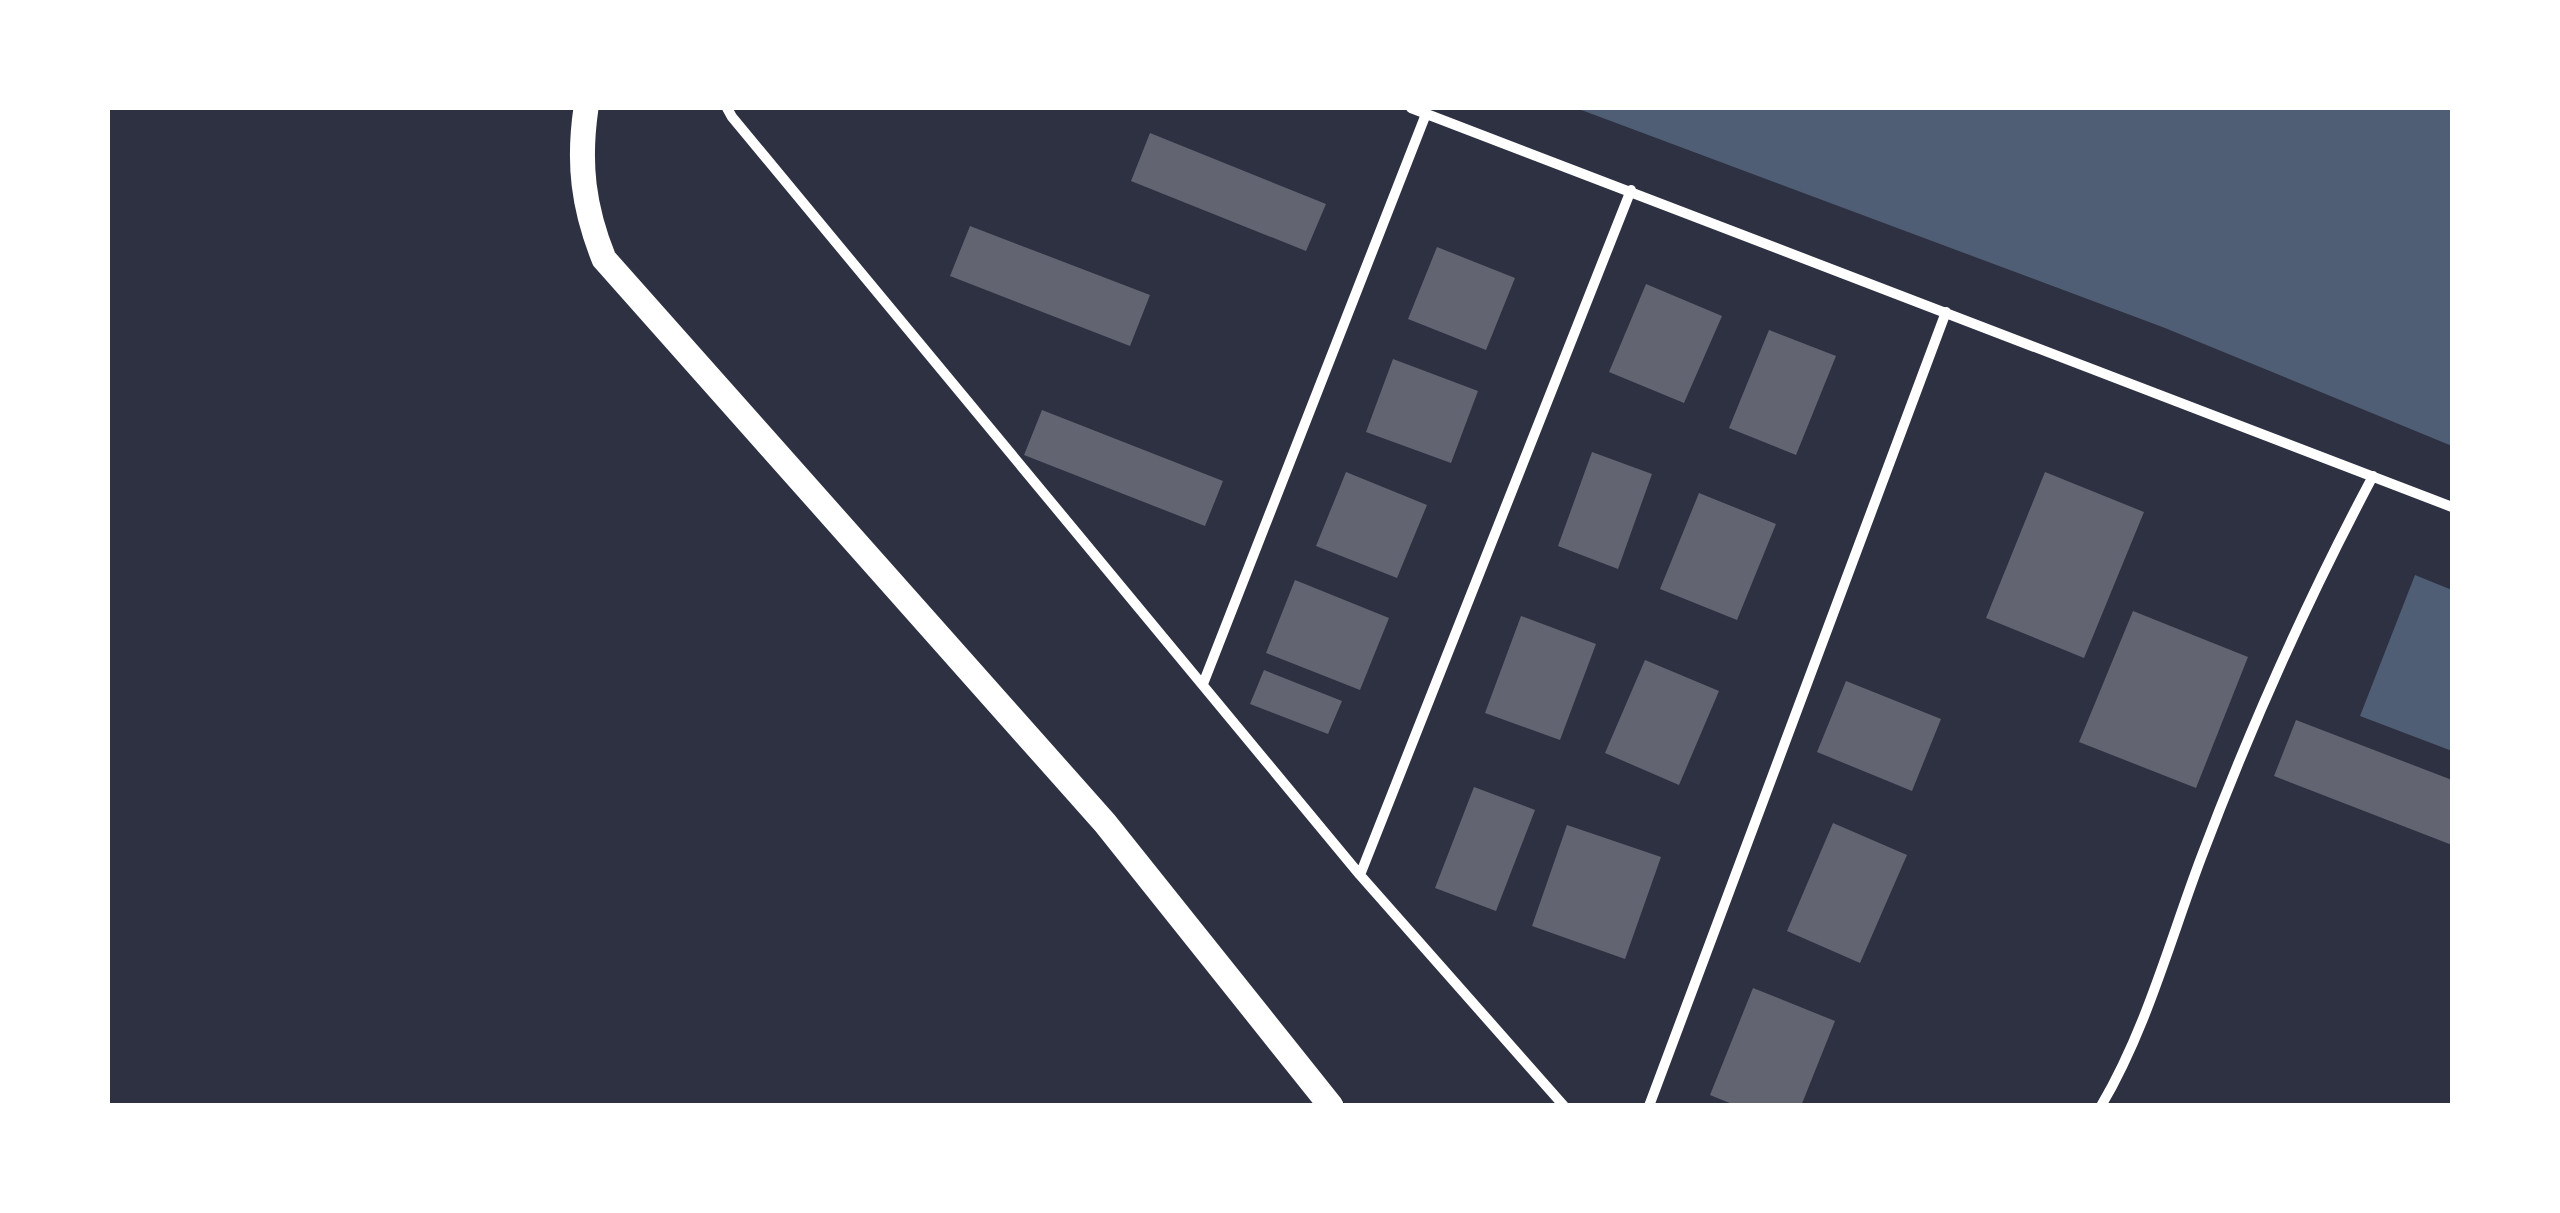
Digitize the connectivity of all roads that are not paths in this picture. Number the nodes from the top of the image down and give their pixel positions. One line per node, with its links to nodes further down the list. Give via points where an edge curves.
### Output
1 (586, 108): 11 (main road, via 583,182 588,221 604,259 1106,824)
2 (728, 108): 9 (street)
3 (1411, 108): 4 (street)
4 (1426, 114): 5 (street); 9 (street)
5 (1631, 190): 6 (street); 10 (street)
6 (1946, 312): 7 (street); 13 (street)
7 (2373, 476): 8 (street); 14 (street, via 2243,754 2150,998)
8 (2452, 507)
9 (1203, 684): 10 (street)
10 (1360, 875): 12 (street)
11 (1331, 1106)
12 (1564, 1106)
13 (1649, 1106)
14 (2101, 1106)

